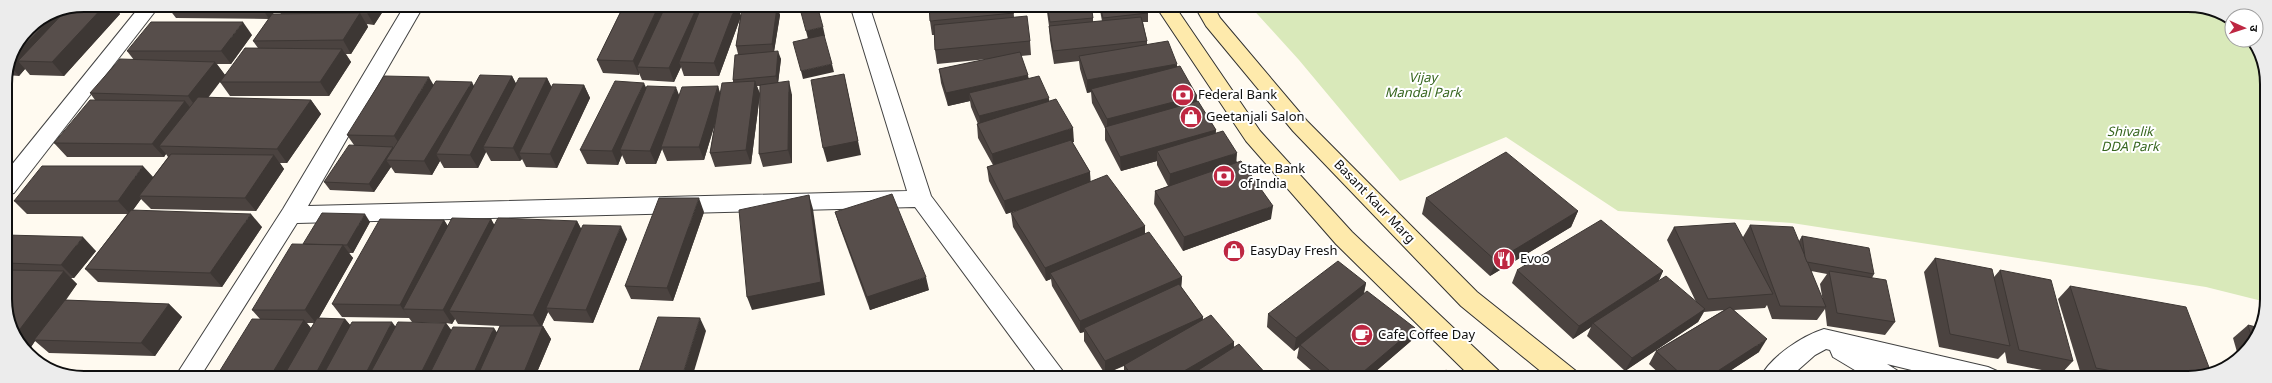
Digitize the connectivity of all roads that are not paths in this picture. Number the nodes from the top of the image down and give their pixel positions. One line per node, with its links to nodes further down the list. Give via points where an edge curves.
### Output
1 (145, 12): 6 (street)
2 (411, 12): 8 (street)
3 (861, 12): 7 (street)
4 (1169, 12): 12 (main road, via 1253,136 1344,238)
5 (1207, 12): 13 (main road, Basant Kaur Marg, via 1300,126 1468,299)
6 (12, 178)
7 (921, 200): 8 (street); 11 (street)
8 (291, 215): 10 (street)
9 (1824, 339): 14 (street, via 1806,348); 15 (street); 16 (street)
10 (191, 371)
11 (1051, 371)
12 (1482, 371)
13 (1558, 371)
14 (1780, 371)
15 (1878, 371)
16 (1959, 371)

